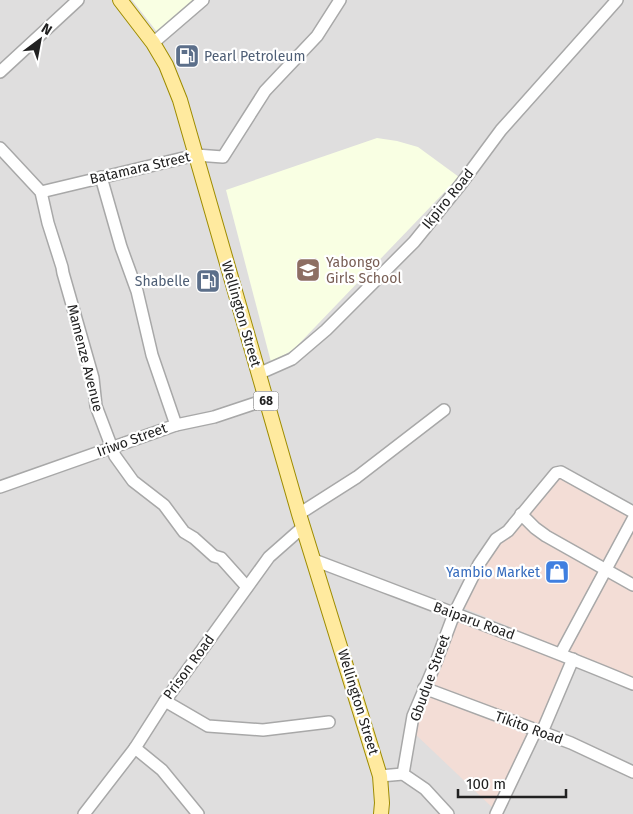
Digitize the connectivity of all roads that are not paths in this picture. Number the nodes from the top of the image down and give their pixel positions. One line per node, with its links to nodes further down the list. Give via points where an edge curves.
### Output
1 (78, 0): 7 (street)
2 (120, 0): 6 (main road, Wellington Street / 68)
3 (204, 0): 6 (street)
4 (340, 0): 9 (street, Batamara Street, via 317,36 265,91 223,157)
5 (617, 0): 12 (street, Ikpiro Road, via 501,130 414,242 326,330 292,359)
6 (153, 42): 9 (main road, Wellington Street / 68, via 180,100)
7 (0, 72)
8 (0, 148): 11 (street)
9 (196, 155): 10 (street, Batamara Street); 12 (main road, Wellington Street / 68)
10 (101, 177): 11 (street, Batamara Street); 15 (street, via 137,291 152,355)
11 (41, 192): 16 (street, Mamenze Avenue, via 93,378 96,406)
12 (258, 374): 13 (main road, Wellington Street / 68)
13 (266, 400): 15 (street, Iriwo Street); 21 (main road, Wellington Street / 68)
14 (444, 410): 21 (street, Prison Road)
15 (176, 425): 16 (street, Iriwo Street)
16 (112, 446): 17 (street, Iriwo Street); 25 (street, Mamenze Avenue, via 115,456 133,481 164,505 184,532 221,558)
17 (0, 487)
18 (633, 512): 19 (street, Gbudue Street, via 561,472 556,473)
19 (521, 514): 23 (street, via 546,536); 26 (street, Gbudue Street, via 508,531 496,539 479,564)
20 (633, 519): 23 (street)
21 (301, 520): 22 (main road, Wellington Street / 68); 25 (street, Prison Road)
22 (314, 560): 26 (street, Baiparu Road); 37 (main road, Wellington Street / 68)
23 (605, 570): 24 (street); 27 (street)
24 (633, 585)
25 (247, 587): 31 (street, Prison Road)
26 (454, 614): 27 (street, Baiparu Road); 30 (street, Gbudue Street)
27 (561, 653): 28 (street, Baiparu Road)
28 (573, 659): 29 (street, Baiparu Road); 33 (street)
29 (633, 684)
30 (424, 688): 33 (street, Tikito Road); 36 (street, Gbudue Street, via 413,716)
31 (165, 701): 32 (street, via 208,726 263,730); 34 (street, Prison Road)
32 (329, 722)
33 (539, 731): 35 (street, Tikito Road); 42 (street)
34 (135, 748): 38 (street, Prison Road); 39 (street, via 162,770)
35 (633, 772)
36 (403, 774): 37 (street); 41 (street, via 425,789)
37 (380, 776): 40 (main road, Wellington Street / 68)
38 (84, 814)
39 (198, 814)
40 (381, 814)
41 (448, 814)
42 (496, 814)

